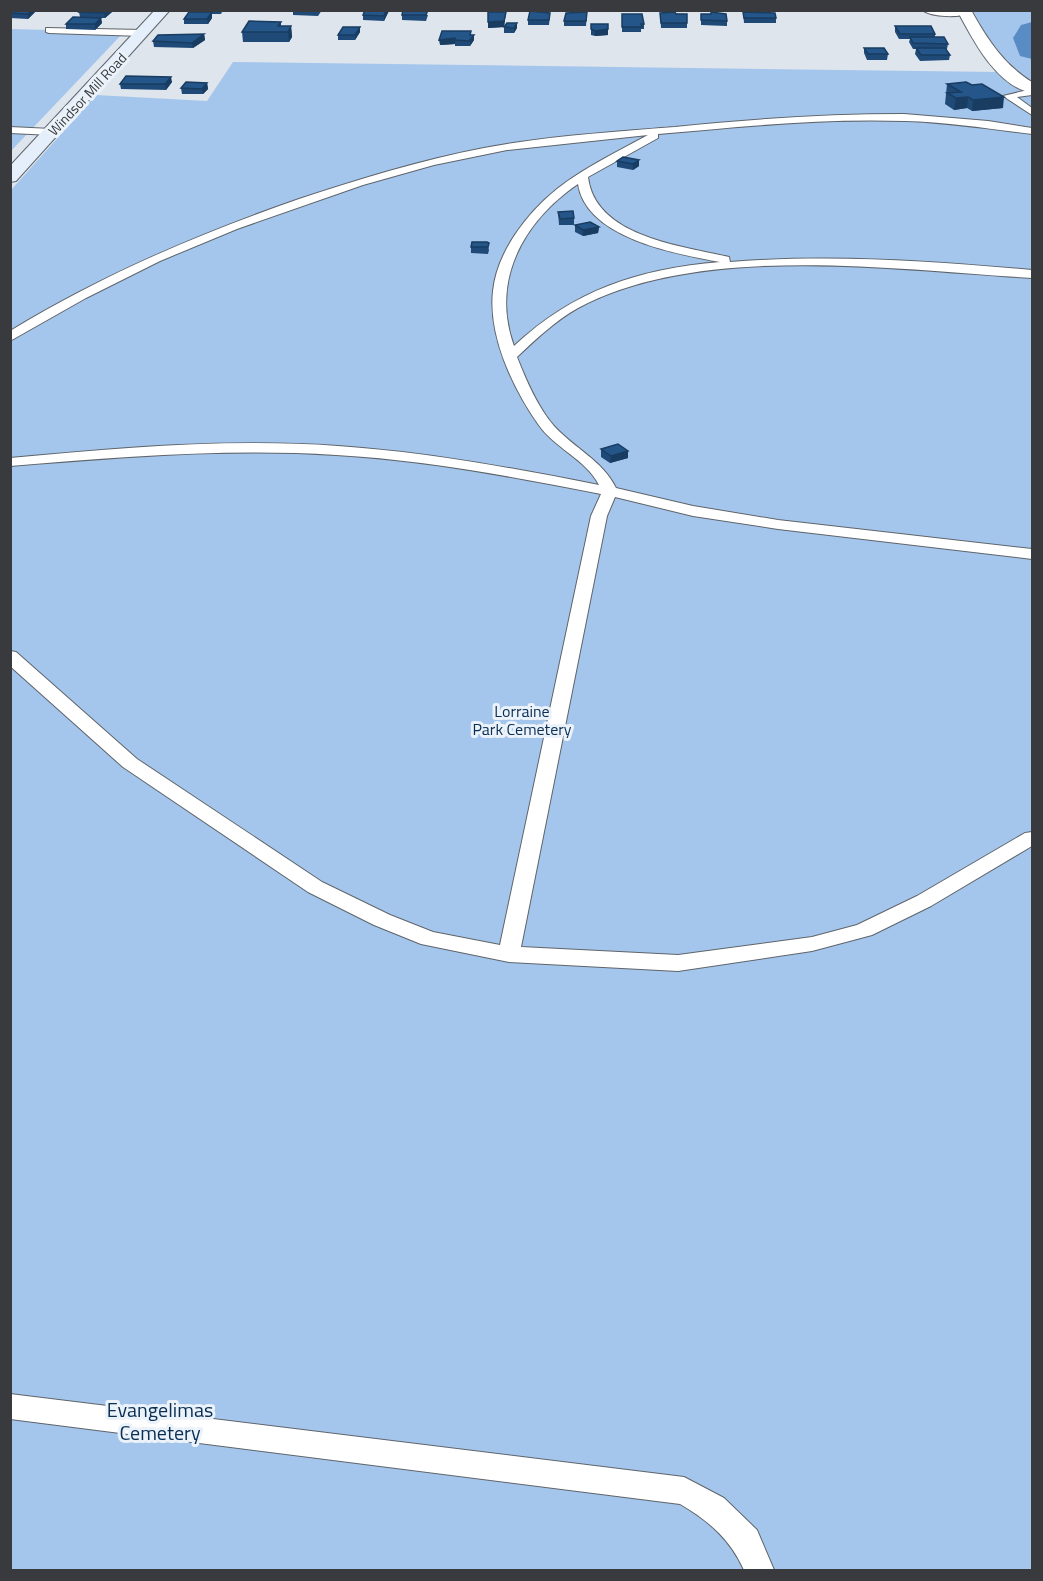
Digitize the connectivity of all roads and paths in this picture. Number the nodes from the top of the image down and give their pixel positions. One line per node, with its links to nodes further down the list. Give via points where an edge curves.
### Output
1 (163, 10): 5 (main road, Windsor Mill Road)
2 (929, 10): 3 (street)
3 (964, 11): 6 (street, via 994,60)
4 (49, 30): 5 (lane)
5 (143, 33): 11 (main road, Windsor Mill Road)
6 (1032, 90): 7 (lane, via 1008,96)
7 (1032, 112)
8 (10, 130): 11 (lane)
9 (661, 131): 10 (lane, via 879,116 944,118); 12 (lane); 16 (lane, via 505,148 433,162 342,188 155,259)
10 (1032, 131)
11 (52, 132): 13 (main road, Windsor Mill Road)
12 (583, 176): 14 (lane, via 590,202 617,225 668,247); 17 (lane, via 541,210 521,234 510,258 499,291)
13 (10, 177)
14 (743, 263): 15 (lane, via 889,265); 17 (lane, via 668,273 592,296 544,325)
15 (1032, 274)
16 (10, 337)
17 (511, 356): 19 (lane, via 524,391 546,426 600,474)
18 (10, 462): 19 (lane, via 177,449 320,450 454,464)
19 (610, 492): 20 (lane, via 787,525); 23 (lane, via 599,516)
20 (1032, 554)
21 (10, 656): 23 (lane, via 130,763 315,887 429,939)
22 (1031, 847): 23 (lane, via 864,930 812,944 678,963)
23 (509, 954)
24 (10, 1406): 25 (lane, via 684,1491 714,1508 746,1540)
25 (759, 1570)

